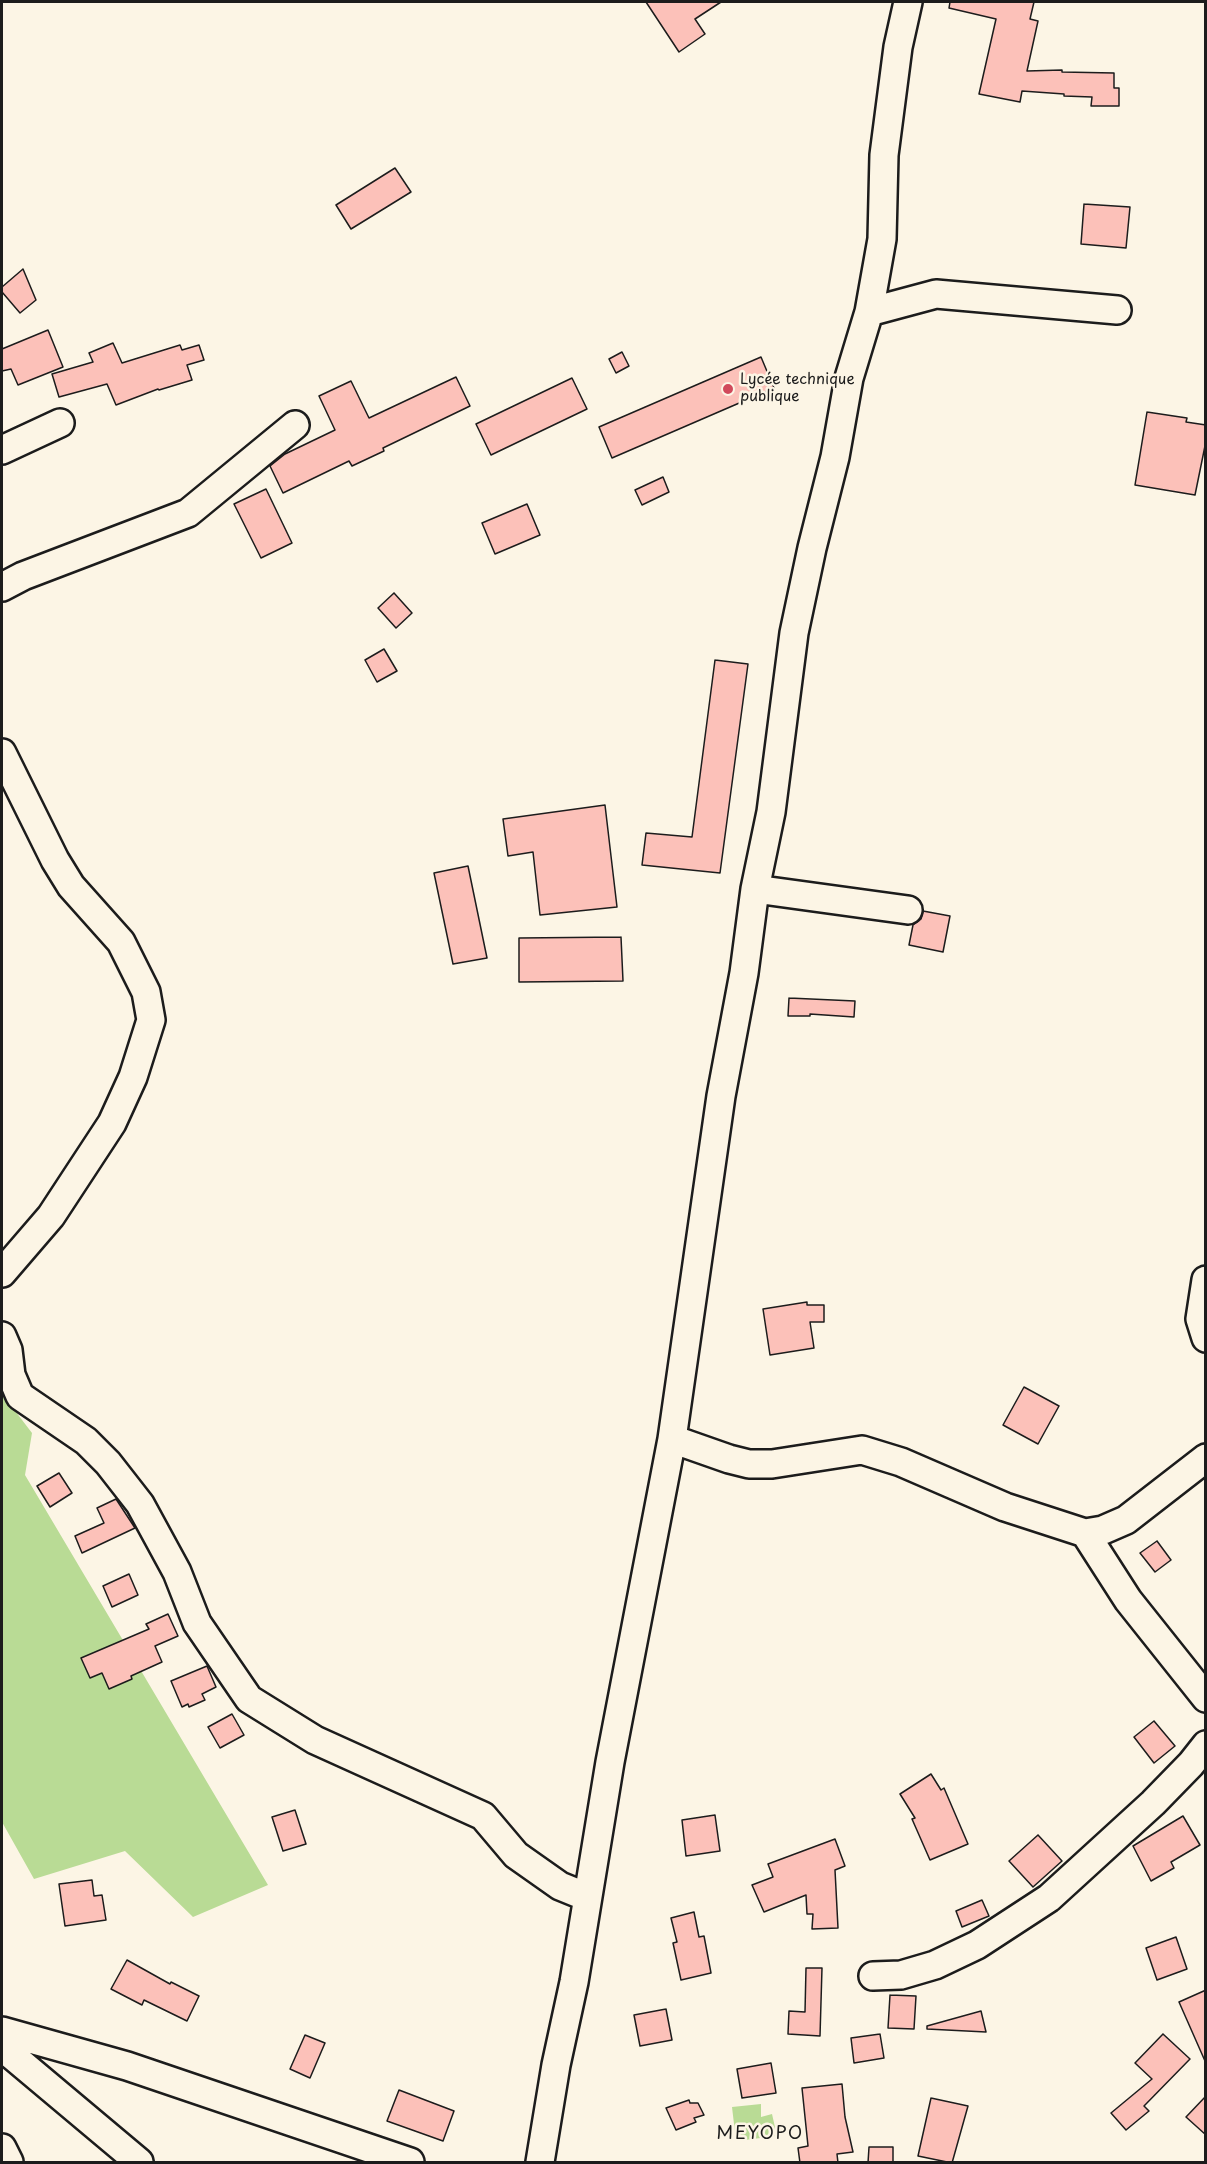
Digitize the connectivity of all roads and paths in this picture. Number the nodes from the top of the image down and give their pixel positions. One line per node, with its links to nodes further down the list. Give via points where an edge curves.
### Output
1 (908, 2): 3 (street, via 884,155 882,239)
2 (1117, 310): 3 (street, via 936,294)
3 (869, 312): 9 (street, via 849,378 794,633 771,812)
4 (60, 423): 6 (street)
5 (295, 425): 7 (street, via 188,513)
6 (2, 450)
7 (2, 587)
8 (2, 753): 11 (street, via 71,886 121,942 146,992 151,1020 133,1077 111,1123 51,1216)
9 (755, 890): 10 (street); 15 (street)
10 (908, 910)
11 (2, 1273)
12 (1206, 1280): 14 (street, via 1200,1319)
13 (2, 1336): 20 (street, via 20,1396 86,1441 108,1462 140,1504 177,1572 197,1623 249,1699 315,1740 483,1816 516,1855 560,1886)
14 (1206, 1338)
15 (672, 1439): 17 (street, via 749,1464 862,1450 901,1462 1005,1507); 20 (street)
16 (1206, 1458): 17 (street, via 1126,1520)
17 (1085, 1533): 18 (street, via 1128,1600)
18 (1206, 1698)
19 (1206, 1745): 21 (street, via 1154,1803 1041,1904 977,1945 935,1965)
20 (587, 1897): 28 (street)
21 (873, 1976)
22 (2, 2031): 27 (street, via 127,2066)
23 (2, 2047): 26 (street)
24 (2, 2148): 25 (street)
25 (9, 2163)
26 (139, 2163)
27 (410, 2163)
28 (540, 2163)

